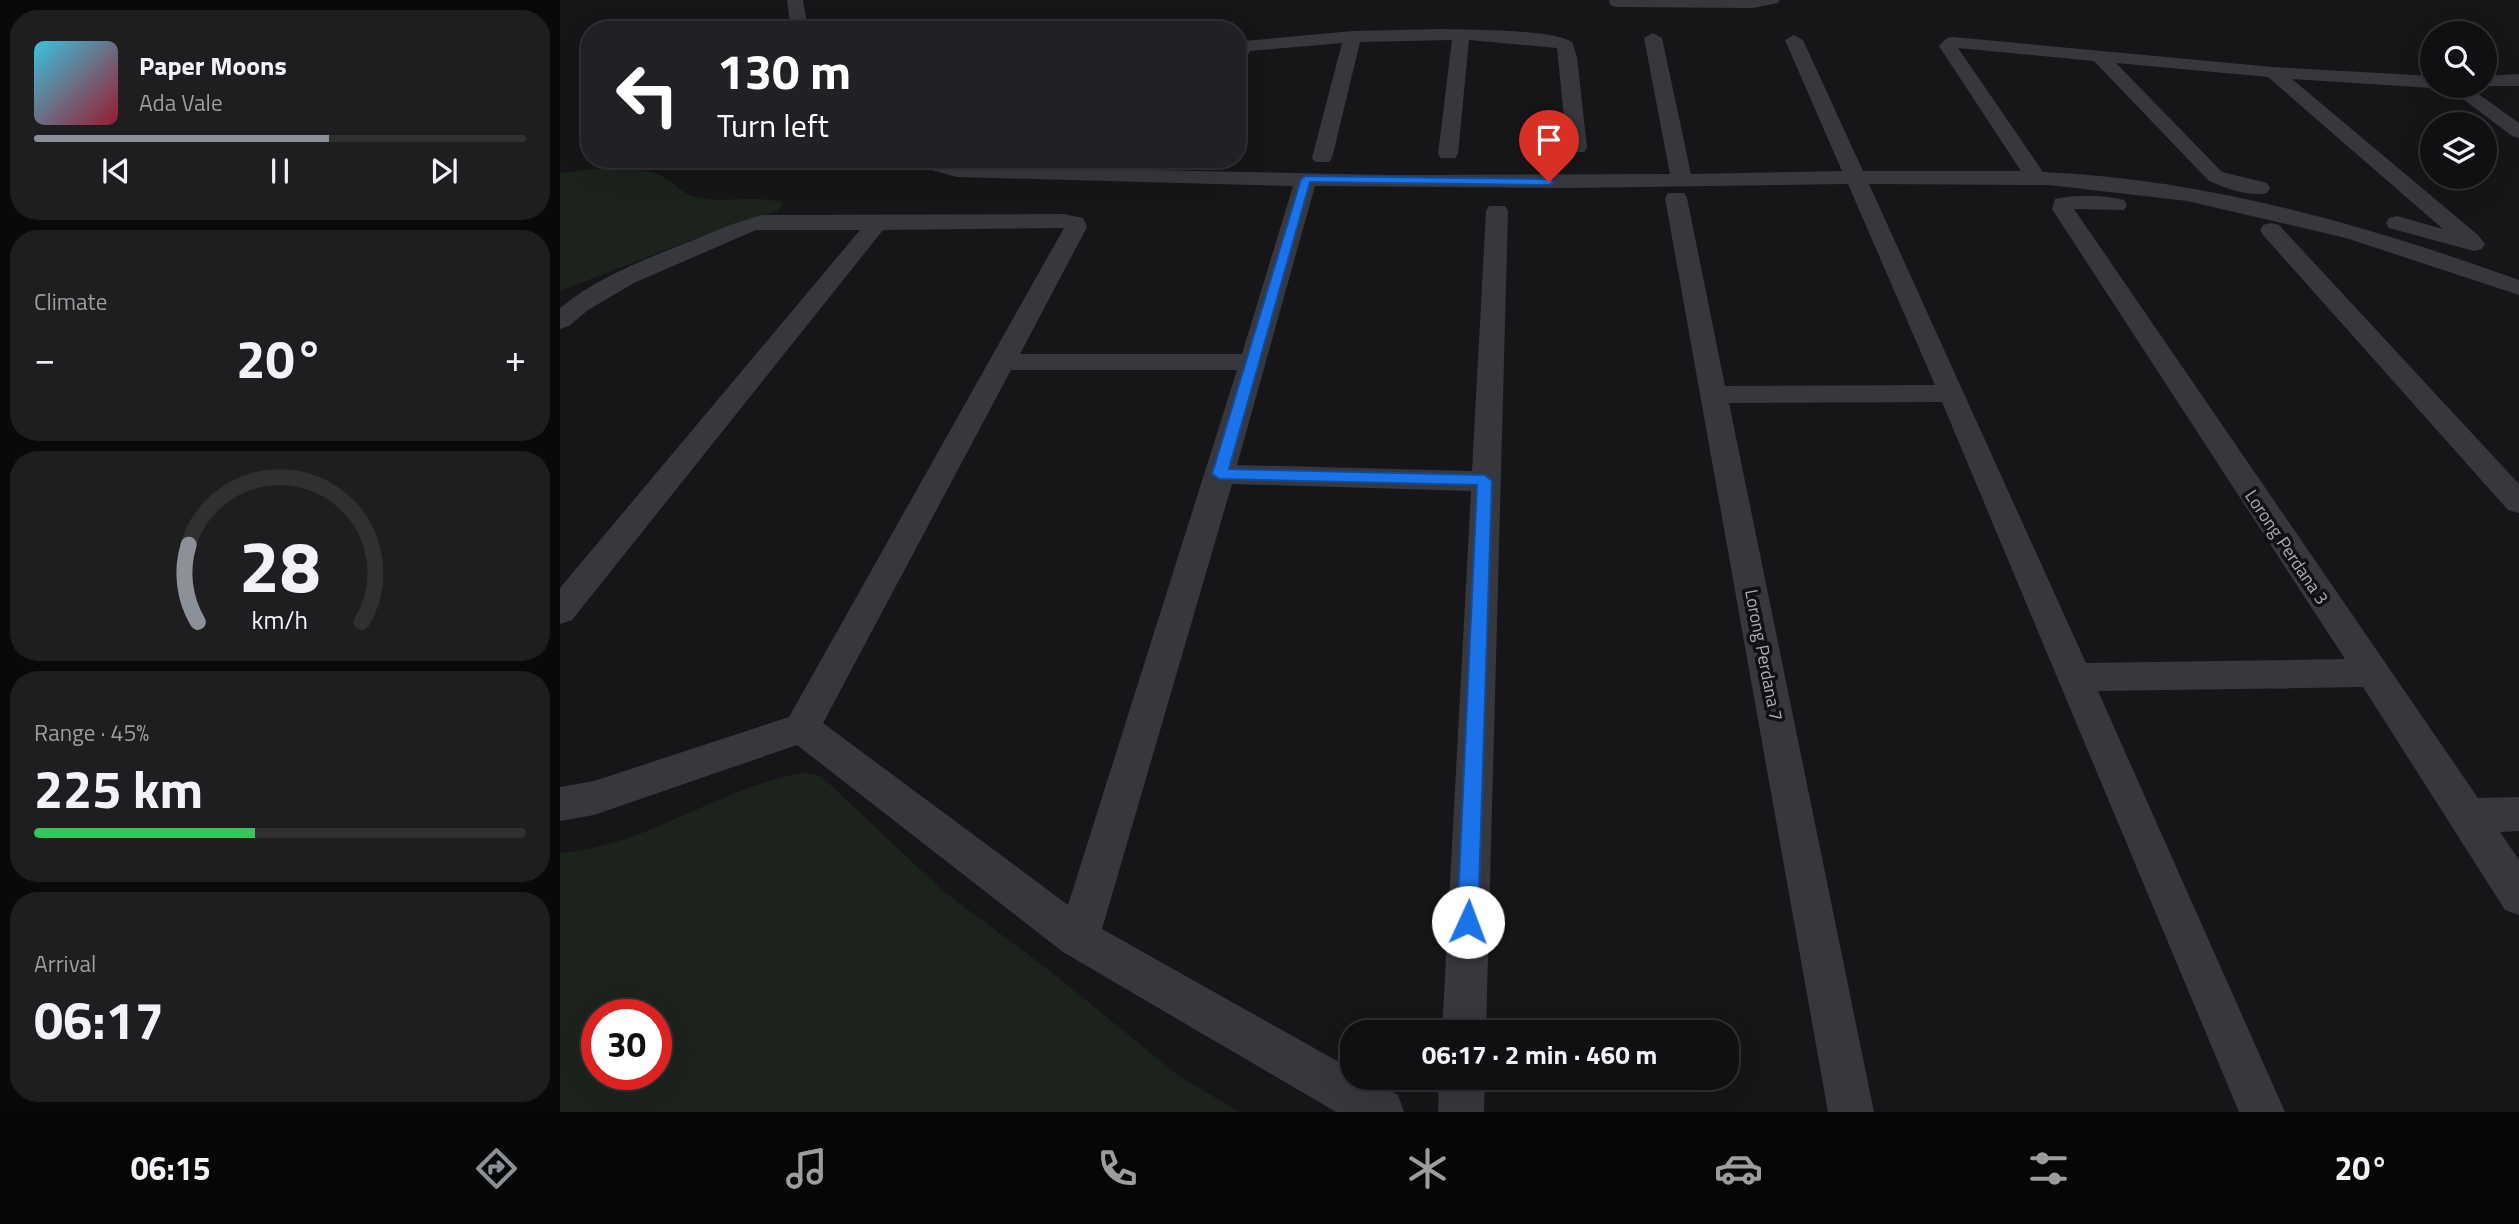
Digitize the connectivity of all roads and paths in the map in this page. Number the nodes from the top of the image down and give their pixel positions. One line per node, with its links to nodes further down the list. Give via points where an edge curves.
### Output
1 (795, 0): 4 (street)
2 (1772, 0): 3 (street)
3 (1616, 2)
4 (798, 21)
5 (1461, 35): 6 (street); 17 (street, via 1566,46); 18 (street)
6 (1353, 36): 9 (street); 22 (street)
7 (1653, 38): 25 (street, Lorong Perdana 7)
8 (1794, 40): 23 (street)
9 (1246, 49)
10 (2099, 55): 11 (street); 24 (street, via 1962,41 1948,47); 26 (street, via 2215,176)
11 (2273, 72): 13 (street); 28 (street, via 2474,243)
12 (2519, 80): 14 (street)
13 (2420, 81)
14 (2497, 81)
15 (2472, 98): 16 (street)
16 (2519, 132)
17 (1577, 148)
18 (1448, 154)
19 (946, 168): 20 (street, via 999,173)
20 (1156, 168)
21 (1246, 168): 22 (street)
22 (1314, 169): 25 (street); 35 (street)
23 (1855, 177): 24 (street); 25 (street); 36 (street)
24 (2036, 177): 31 (street, via 2147,188 2274,211 2346,228)
25 (1679, 189): 37 (street, Lorong Perdana 7)
26 (2300, 197)
27 (1497, 211): 39 (street)
28 (2376, 218)
29 (877, 223): 33 (street, via 749,225 613,284); 34 (street, via 1075,223); 41 (street)
30 (2271, 230): 32 (street, via 2370,257); 40 (street); 42 (street, Lorong Perdana 3, via 2162,210 2063,204)
31 (2519, 288)
32 (2519, 310)
33 (560, 321)
34 (1003, 362): 35 (street); 44 (street)
35 (1252, 362): 38 (street)
36 (1952, 393): 37 (street); 43 (street)
37 (1716, 395): 54 (street, Lorong Perdana 7)
38 (1220, 474): 39 (street); 49 (street)
39 (1485, 481): 50 (street)
40 (2519, 503)
41 (560, 611)
42 (2372, 673): 43 (street); 47 (street, Lorong Perdana 3)
43 (2075, 677): 55 (street)
44 (802, 728): 45 (street, via 594,798); 49 (street)
45 (560, 804)
46 (2519, 814): 47 (street)
47 (2468, 815): 48 (street, Lorong Perdana 3)
48 (2519, 896)
49 (1078, 938): 52 (street)
50 (1464, 1020)
51 (1462, 1090): 53 (street)
52 (1381, 1112)
53 (1461, 1112)
54 (1851, 1112)
55 (2262, 1112)

